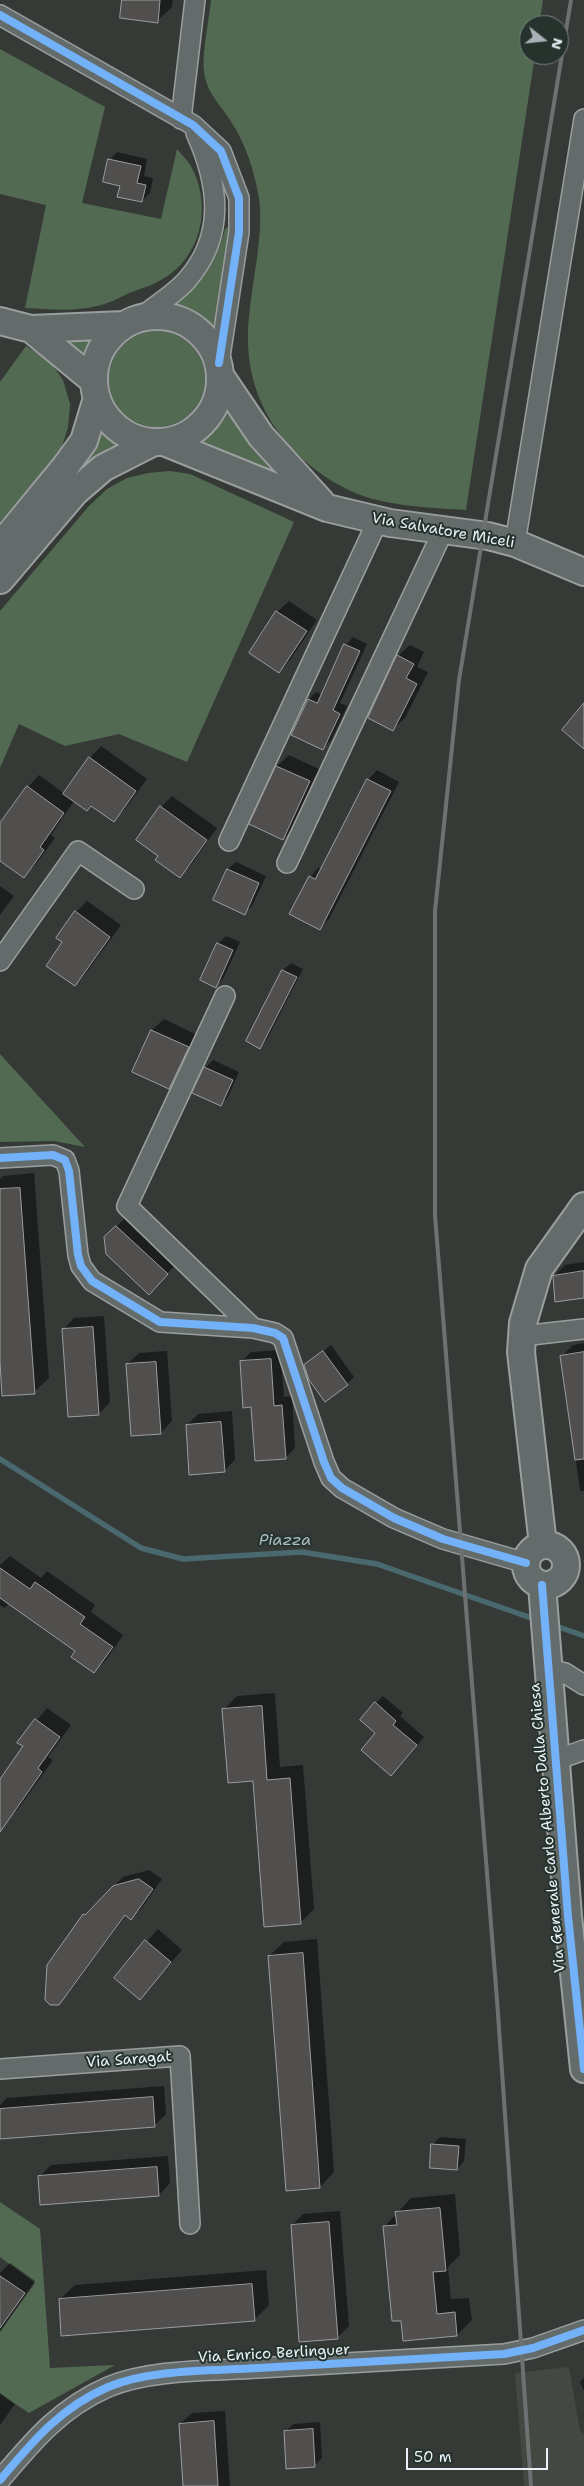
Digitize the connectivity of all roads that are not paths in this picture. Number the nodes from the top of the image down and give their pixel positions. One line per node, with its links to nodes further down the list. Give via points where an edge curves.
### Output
1 (195, 0): 4 (street)
2 (0, 15): 4 (street)
3 (584, 119): 14 (street)
4 (187, 122): 6 (street, via 208,160 215,198 214,229 204,255 186,281); 8 (street, via 221,151 239,198 239,232)
5 (0, 321): 7 (street)
6 (132, 322): 7 (street); 8 (street, via 160,316 197,329 210,344); 9 (street, via 110,339 99,355)
7 (31, 329): 9 (street)
8 (220, 370): 10 (street, via 218,396 211,413 198,428 182,437); 11 (street, via 261,436)
9 (96, 390): 10 (street, via 106,415 119,429 136,438); 15 (street, via 84,441)
10 (159, 442): 11 (street, Via Salvatore Miceli); 17 (street, via 103,468 75,492)
11 (327, 508): 12 (street, Via Salvatore Miceli)
12 (378, 520): 13 (street, Via Salvatore Miceli); 18 (street)
13 (444, 531): 14 (street, Via Salvatore Miceli); 19 (street)
14 (515, 543): 16 (street, Via Salvatore Miceli)
15 (0, 546)
16 (584, 572)
17 (0, 580)
18 (229, 842)
19 (286, 863)
20 (134, 888): 21 (street, via 78,851)
21 (0, 961)
22 (225, 996): 25 (street, via 127,1206)
23 (0, 1158): 25 (street, via 53,1156 64,1160 69,1170 78,1255 86,1275 99,1286 160,1322)
24 (580, 1220): 27 (street, via 540,1269)
25 (253, 1328): 28 (street, via 283,1338 324,1462 331,1478 342,1488 418,1530)
26 (584, 1329): 27 (street)
27 (522, 1336): 28 (street)
28 (535, 1554): 29 (street, via 550,1544 561,1550); 30 (street, via 532,1579)
29 (575, 1570): 30 (street, via 564,1574)
30 (543, 1594): 31 (street, Via Generale Carlo Alberto Dalla Chiesa)
31 (548, 1657): 32 (street); 34 (street, Via Generale Carlo Alberto Dalla Chiesa)
32 (584, 1685)
33 (584, 1750): 34 (street)
34 (556, 1760): 35 (street, Via Generale Carlo Alberto Dalla Chiesa)
35 (568, 1916): 36 (street); 37 (street, Via Generale Carlo Alberto Dalla Chiesa)
36 (584, 1954)
37 (582, 2013): 39 (street, Via Generale Carlo Alberto Dalla Chiesa)
38 (0, 2069): 40 (street, Via Saragat, via 180,2056)
39 (584, 2069)
40 (190, 2224)
41 (584, 2330): 42 (street, Via Enrico Berlinguer, via 533,2348 504,2354 208,2371 130,2380 94,2394 62,2414 38,2434)
42 (0, 2480)

